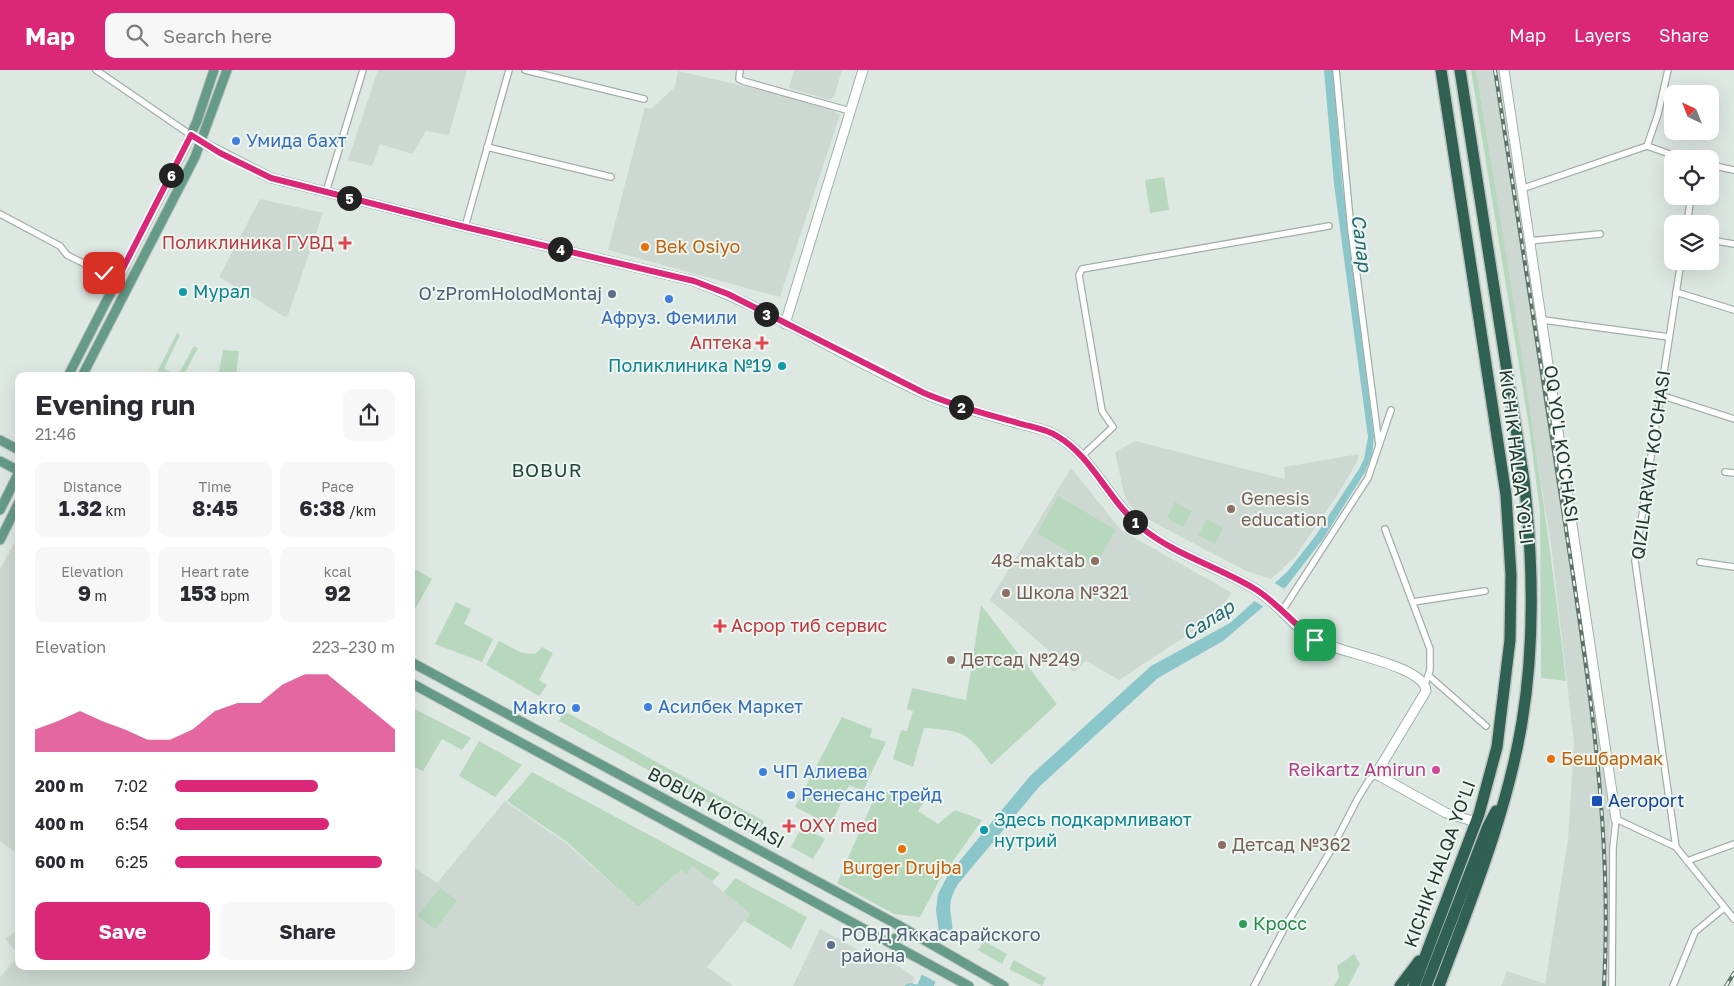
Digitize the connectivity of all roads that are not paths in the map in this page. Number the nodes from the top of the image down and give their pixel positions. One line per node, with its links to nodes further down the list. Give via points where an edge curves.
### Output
1 (96, 70): 16 (street)
2 (214, 70): 16 (main road)
3 (227, 70): 17 (main road)
4 (363, 70): 25 (street)
5 (510, 70): 19 (street)
6 (525, 70): 14 (street)
7 (740, 70): 15 (street, via 739,79 743,81)
8 (863, 70): 15 (street)
9 (1336, 70): 46 (street, via 1351,230)
10 (1442, 70): 69 (highway, KICHIK HALQA YO'LI, via 1506,495 1510,543 1512,608 1506,686 1494,761)
11 (1460, 70): 70 (highway, KICHIK HALQA YO'LI, via 1524,480 1528,526 1530,600 1526,688 1519,740 1506,793)
12 (1504, 70): 24 (street, OQ YO'L KO'CHASI)
13 (1668, 70): 18 (street)
14 (644, 100)
15 (850, 111): 38 (street)
16 (191, 135): 17 (street); 34 (main road)
17 (201, 142): 25 (street, via 262,175); 41 (main road)
18 (1647, 146): 20 (street); 24 (street)
19 (487, 147): 23 (street); 28 (street)
20 (1664, 152)
21 (1719, 167): 22 (street)
22 (1734, 170)
23 (610, 177)
24 (1521, 189): 30 (street, OQ YO'L KO'CHASI)
25 (326, 192): 28 (street)
26 (0, 214): 34 (street, via 60,246 66,255)
27 (1329, 226): 48 (street, via 1081,270 1079,274 1102,411 1113,427)
28 (465, 227): 38 (street, via 694,281 728,294)
29 (1600, 234): 30 (street)
30 (1529, 242): 37 (street, OQ YO'L KO'CHASI)
31 (1719, 242): 32 (street)
32 (1734, 244)
33 (1680, 270): 35 (street, QIZILARVAT KO'CHASI)
34 (117, 280): 40 (main road)
35 (1676, 292): 36 (street); 39 (street, QIZILARVAT KO'CHASI)
36 (1734, 310)
37 (1543, 320): 39 (street); 68 (street, OQ YO'L KO'CHASI)
38 (785, 324): 48 (street, via 940,400 1052,433)
39 (1669, 337): 42 (street, QIZILARVAT KO'CHASI)
40 (70, 372)
41 (84, 372)
42 (1660, 395): 44 (street); 72 (street, QIZILARVAT KO'CHASI, via 1635,561)
43 (1391, 410): 46 (street)
44 (1734, 419)
45 (0, 440): 47 (main road)
46 (1379, 445): 62 (street, via 1368,478)
47 (15, 448)
48 (1081, 457): 62 (street, via 1122,509 1143,529 1257,591)
49 (0, 461): 50 (main road)
50 (15, 469)
51 (1725, 472): 52 (street)
52 (1734, 473)
53 (15, 479): 54 (main road)
54 (0, 510)
55 (15, 510): 57 (main road)
56 (1385, 529): 61 (street)
57 (0, 540)
58 (1700, 562): 59 (street)
59 (1734, 567)
60 (1485, 591): 61 (street)
61 (1413, 602): 64 (street, via 1430,649)
62 (1282, 611): 64 (street, via 1295,626 1328,647 1409,671)
63 (415, 664): 76 (main road, BOBUR KO'CHASI)
64 (1426, 680): 66 (street); 67 (street, via 1426,691)
65 (415, 685): 77 (main road, BOBUR KO'CHASI)
66 (1486, 726)
67 (1376, 774): 69 (street, via 1446,812); 81 (street, via 1358,798)
68 (1616, 819): 72 (street); 86 (street)
69 (1476, 822): 70 (highway); 78 (highway, KICHIK HALQA YO'LI)
70 (1492, 828): 84 (highway); 85 (highway, KICHIK HALQA YO'LI)
71 (1734, 844): 73 (street)
72 (1676, 847): 73 (street)
73 (1687, 862): 74 (street)
74 (1724, 908): 75 (street); 87 (street, via 1695,932)
75 (1734, 919)
76 (898, 925): 77 (main road, via 900,936); 80 (main road, BOBUR KO'CHASI)
77 (889, 941): 79 (main road, BOBUR KO'CHASI)
78 (1428, 948): 82 (highway); 83 (highway, KICHIK HALQA YO'LI)
79 (969, 986)
80 (1004, 986)
81 (1254, 986)
82 (1400, 986)
83 (1414, 986)
84 (1426, 986)
85 (1439, 986)
86 (1612, 986)
87 (1672, 986)

